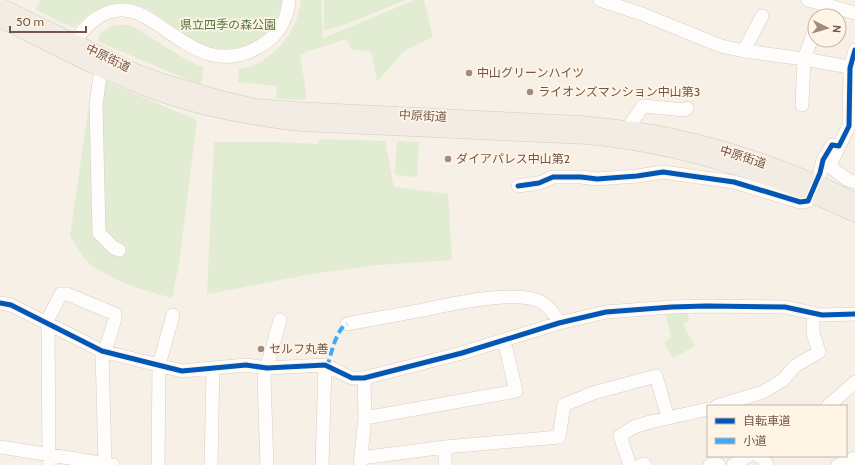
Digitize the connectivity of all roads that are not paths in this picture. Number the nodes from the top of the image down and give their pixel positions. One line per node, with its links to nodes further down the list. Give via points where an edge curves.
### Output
1 (289, 0): 8 (street, via 288,10 280,29 265,44 250,53 232,57 200,52 142,15 121,10 97,17 86,26)
2 (600, 0): 11 (street, via 722,46)
3 (808, 0): 5 (street)
4 (0, 6): 8 (main road, 中原街道)
5 (855, 13)
6 (762, 16): 11 (street)
7 (0, 19): 8 (main road, 中原街道)
8 (70, 47): 13 (main road, 中原街道); 17 (main road, 中原街道, via 163,82 256,106 581,124)
9 (808, 48): 12 (street)
10 (855, 50): 14 (street)
11 (744, 51): 12 (street)
12 (804, 59): 14 (street); 15 (street)
13 (101, 68): 21 (main road, 中原街道, via 166,95 228,112 266,119 616,139 659,146); 24 (street, via 96,105 99,233)
14 (853, 68): 18 (street, via 849,126)
15 (802, 105)
16 (687, 108): 17 (street, via 685,110 643,106)
17 (628, 129): 21 (main road, 中原街道, via 668,136 737,154)
18 (839, 146): 19 (street, via 829,166); 21 (street, via 832,145 823,160)
19 (855, 182)
20 (518, 186): 21 (street, via 539,183 553,177 597,180 663,172 734,182 800,202 808,201)
21 (813, 188): 22 (main road, 中原街道); 23 (main road, 中原街道)
22 (855, 201)
23 (855, 214)
24 (119, 250)
25 (0, 303): 30 (street, via 11,305)
26 (813, 313): 27 (street); 31 (street, via 785,307 672,306 606,312); 41 (street, via 813,333 819,352 795,366 782,380 763,392)
27 (855, 314)
28 (173, 315): 36 (street)
29 (280, 320): 38 (street)
30 (48, 323): 34 (street); 34 (street, via 61,294 67,294 115,314); 52 (street)
31 (559, 323): 32 (street, via 542,302 514,296 468,301); 33 (street)
32 (347, 324)
33 (504, 340): 39 (street); 44 (street, via 516,391)
34 (103, 351): 36 (street); 54 (street)
35 (325, 365): 38 (street); 39 (street, via 352,378); 58 (street)
36 (159, 366): 37 (street, via 182,371); 55 (street)
37 (213, 368): 38 (street, via 246,365); 56 (street)
38 (267, 368): 57 (street, via 264,378)
39 (364, 378): 44 (street)
40 (855, 382): 42 (street)
41 (720, 405)
42 (829, 405)
43 (707, 409): 45 (street)
44 (365, 418): 53 (street)
45 (668, 418): 47 (street, via 656,376 593,393 564,405 559,437); 60 (street, via 634,427 620,436)
46 (0, 446): 52 (street)
47 (445, 447): 53 (street); 59 (street)
48 (746, 457): 65 (street)
49 (760, 457): 66 (street)
50 (775, 457): 66 (street)
51 (855, 458): 67 (street)
52 (49, 460): 54 (street)
53 (360, 462)
54 (108, 465)
55 (158, 465)
56 (212, 465)
57 (267, 465)
58 (322, 465)
59 (446, 465)
60 (630, 465)
61 (641, 465): 62 (street)
62 (645, 465)
63 (710, 465): 64 (street)
64 (719, 465)
65 (733, 465)
66 (768, 465)
67 (838, 465)

